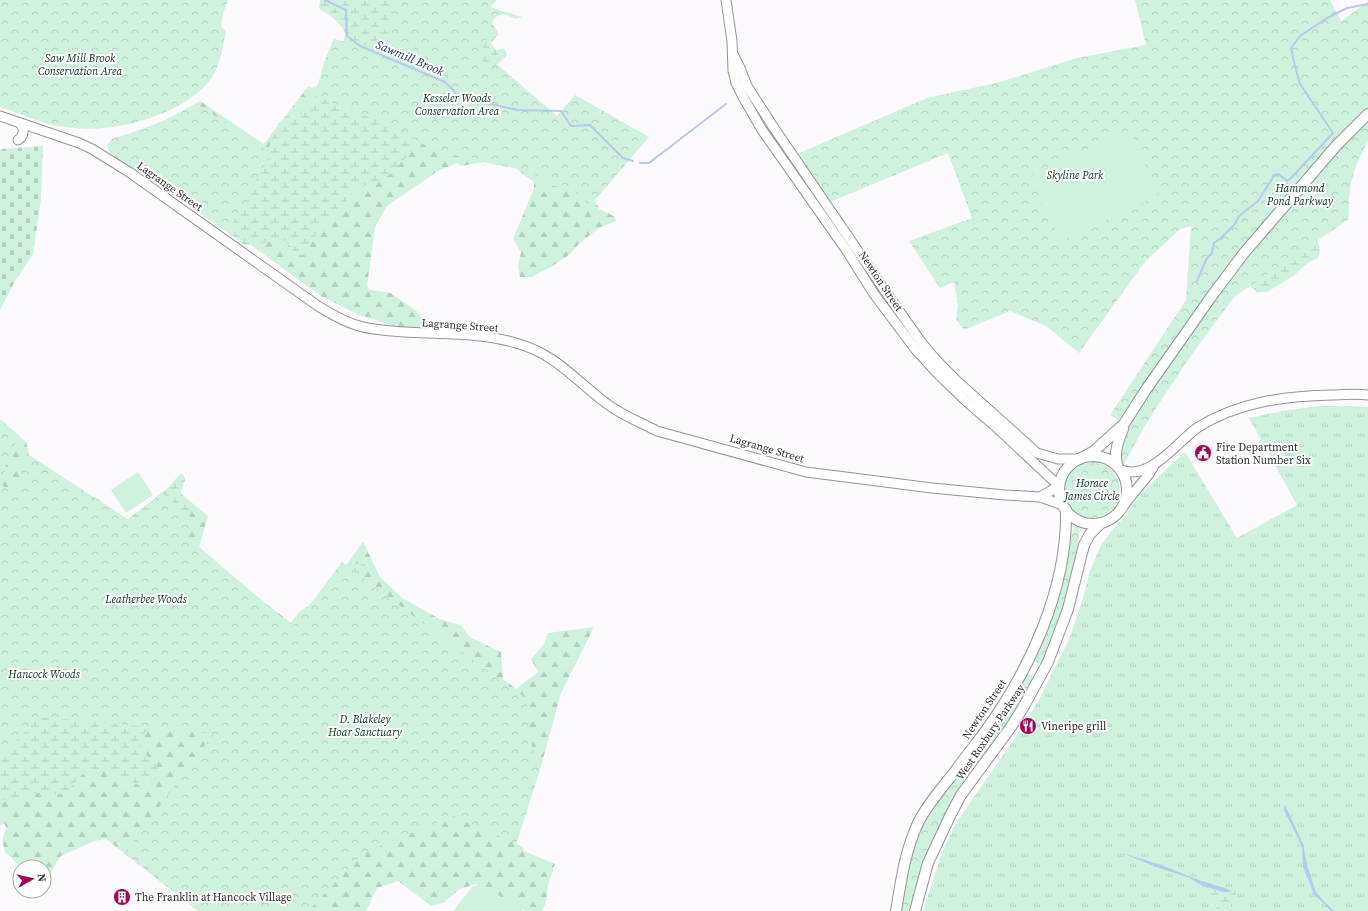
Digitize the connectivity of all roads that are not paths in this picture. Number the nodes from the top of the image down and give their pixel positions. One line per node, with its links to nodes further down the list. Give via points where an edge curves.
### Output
1 (726, 0): 2 (main road, Newton Street)
2 (733, 55): 9 (main road, Newton Street, via 747,86 772,125 936,360 1033,450 1052,458); 12 (main road, Newton Street, via 736,84 754,117 893,320 938,374)
3 (1368, 114): 8 (main road, via 1336,146 1244,253)
4 (0, 116): 5 (main road, Lagrange Street)
5 (20, 123): 6 (main road, via 23,132); 13 (main road, Lagrange Street, via 92,149 129,172 318,306 357,326 413,333 478,336 516,343 538,351 560,364 608,405 657,431 806,472 939,489)
6 (18, 140)
7 (1368, 395): 10 (main road, via 1307,396 1232,410 1198,428)
8 (1124, 424): 9 (main road, via 1094,451); 11 (main road, via 1115,457)
9 (1080, 459): 11 (main road, via 1090,456 1102,457); 12 (main road, via 1066,469)
10 (1155, 464): 11 (main road, via 1135,473 1128,473); 14 (main road)
11 (1119, 468): 14 (main road, via 1126,484)
12 (1059, 486): 13 (main road); 15 (main road, via 1059,494)
13 (1040, 497): 15 (main road, Lagrange Street)
14 (1124, 505): 16 (main road, via 1113,517)
15 (1065, 507): 16 (main road, via 1082,522); 17 (main road, Newton Street, via 1066,536 1059,575 1038,641 1006,701 928,805 919,821 908,852)
16 (1101, 523): 18 (main road, West Roxbury Parkway, via 1084,545 1068,609 1046,666 1014,722 961,796 950,816 928,863)
17 (896, 911)
18 (915, 911)

